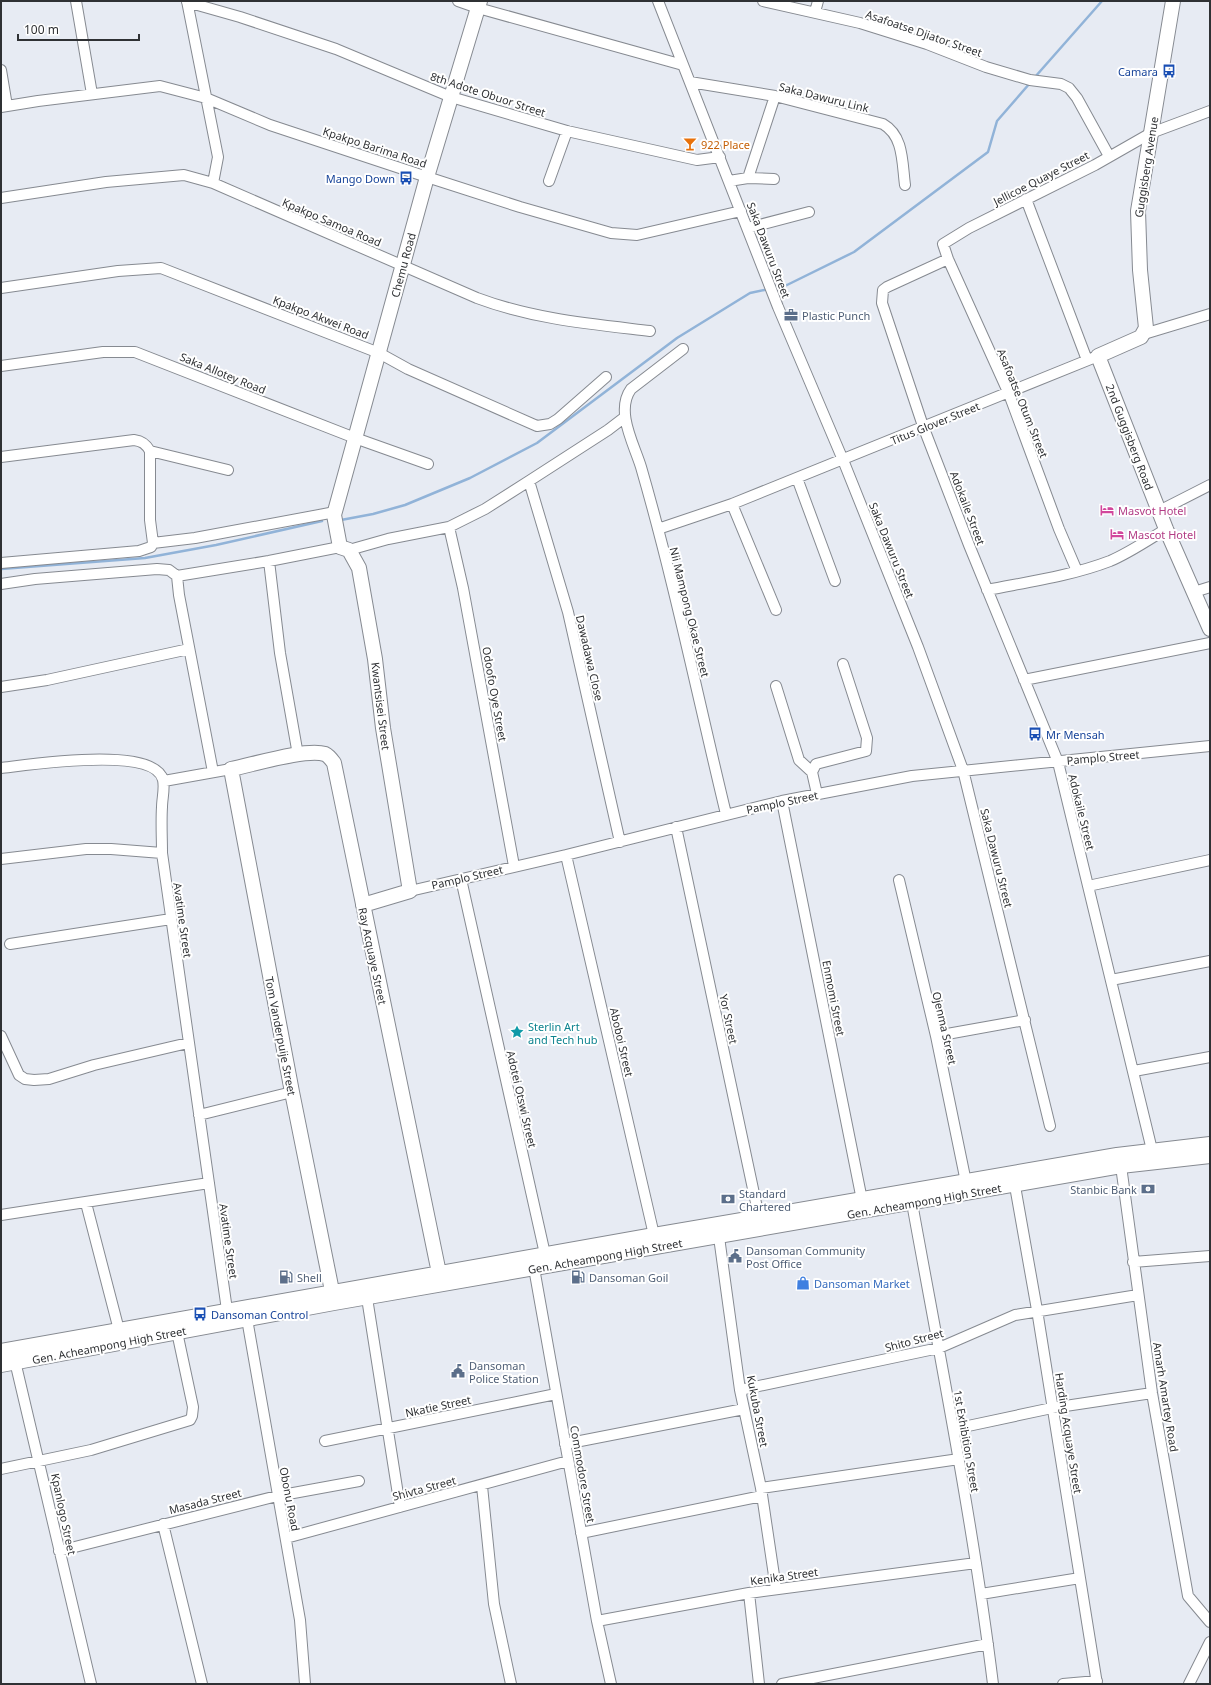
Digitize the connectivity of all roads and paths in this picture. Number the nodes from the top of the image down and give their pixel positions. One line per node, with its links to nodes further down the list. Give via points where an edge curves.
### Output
1 (76, 1): 13 (street)
2 (458, 1): 8 (street)
3 (658, 1): 10 (street, Saka Dawuru Street)
4 (763, 1): 9 (street, Asafoatse Djiator Street)
5 (818, 1): 9 (street)
6 (1173, 1): 20 (main road, Guggisberg Avenue)
7 (187, 2): 15 (street, 8th Adote Obuor Street, via 336,49); 16 (street)
8 (479, 5): 10 (street); 15 (main road, Chemu Road)
9 (815, 12): 21 (street, Asafoatse Djiator Street, via 903,36 986,67 1069,88 1078,98)
10 (683, 65): 12 (street, Saka Dawuru Street)
11 (1, 70): 17 (street)
12 (690, 82): 14 (street, Saka Dawuru Link); 22 (street, Saka Dawuru Street)
13 (92, 94): 16 (street, Kpakpo Barima Road, via 160,86); 17 (street, Kpakpo Barima Road)
14 (775, 96): 24 (street); 29 (street, Saka Dawuru Link, via 883,124 892,129 899,140)
15 (451, 97): 19 (street, 8th Adote Obuor Street); 23 (main road, Chemu Road)
16 (206, 98): 23 (street, Kpakpo Barima Road, via 270,125); 28 (street, via 218,157)
17 (4, 107)
18 (1210, 111): 20 (street, Jellicoe Quaye Street)
19 (567, 131): 22 (street, 8th Adote Obuor Street, via 697,160); 26 (street)
20 (1151, 133): 21 (street, Jellicoe Quaye Street); 41 (main road, Guggisberg Avenue, via 1138,211 1140,270 1146,328)
21 (1109, 156): 31 (street, Jellicoe Quaye Street)
22 (720, 157): 27 (street, Saka Dawuru Street)
23 (427, 178): 32 (street, Kpakpo Barima Road, via 626,236 646,234); 37 (main road, Chemu Road)
24 (748, 178): 25 (street); 27 (street)
25 (774, 179)
26 (549, 181)
27 (729, 181): 32 (street, Saka Dawuru Street)
28 (213, 183): 30 (street, Kpakpo Samoa Road, via 184,175 106,182); 37 (street, Kpakpo Samoa Road)
29 (906, 185)
30 (1, 198)
31 (1026, 199): 35 (street, Jellicoe Quaye Street, via 944,242); 44 (street)
32 (741, 211): 34 (street, Saka Dawuru Street)
33 (808, 212): 34 (street)
34 (748, 228): 53 (street, Saka Dawuru Street, via 778,307)
35 (943, 246): 36 (street, Asafoatse Otum Street)
36 (948, 259): 47 (street, Asafoatse Otum Street); 49 (street, Adokaile Street, via 883,290 882,303)
37 (403, 266): 40 (street, Kpakpo Samoa Road, via 506,308 558,320); 43 (main road, Chemu Road)
38 (1, 288): 43 (street, Kpakpo Akwei Road, via 118,271 161,268)
39 (1210, 314): 41 (street, Titus Glover Street)
40 (650, 331)
41 (1144, 334): 44 (main road, Titus Glover Street)
42 (683, 349): 48 (street, via 631,389 626,398)
43 (379, 353): 46 (street, Kpakpo Akwei Road, via 408,369 537,426 550,424 558,419); 50 (main road, Chemu Road)
44 (1092, 358): 47 (street, Titus Glover Street); 60 (main road, 2nd Guggisberg Road)
45 (1, 366): 50 (street, Saka Allotey Road, via 103,352 135,352)
46 (606, 377)
47 (1008, 394): 49 (street, Titus Glover Street); 70 (street, Asafoatse Otum Street)
48 (625, 417): 57 (street); 63 (street, Nii Mampong Okae Street)
49 (923, 426): 53 (street, Titus Glover Street); 75 (street, Adokaile Street)
50 (355, 438): 54 (street, Saka Allotey Road); 61 (main road, Chemu Road)
51 (150, 455): 52 (street, via 146,445 134,440); 55 (street); 66 (street, via 150,520)
52 (1, 458)
53 (843, 460): 56 (street, Titus Glover Street); 90 (street, Saka Dawuru Street, via 918,647)
54 (428, 464)
55 (228, 470)
56 (797, 478): 59 (street, Titus Glover Street); 72 (street)
57 (529, 482): 62 (street, via 485,509); 98 (street, Dawadawa Close, via 568,612)
58 (1210, 485): 60 (street)
59 (732, 504): 63 (street, Titus Glover Street); 77 (street)
60 (1159, 511): 64 (main road, 2nd Guggisberg Road)
61 (334, 513): 65 (main road, Chemu Road); 66 (street)
62 (448, 527): 67 (street); 103 (street, Odoofo Oye Street, via 463,588)
63 (658, 529): 96 (street, Nii Mampong Okae Street)
64 (1166, 529): 70 (street, via 1111,560); 76 (main road, 2nd Guggisberg Road)
65 (336, 531): 67 (main road, Kwantsisei Street)
66 (153, 543): 69 (street, via 151,548 139,552)
67 (345, 548): 68 (street); 107 (main road, Kwantsisei Street, via 359,568)
68 (269, 561): 71 (street); 86 (street, via 280,653)
69 (1, 563)
70 (1077, 571): 75 (street)
71 (177, 576): 73 (street, via 169,570 157,569); 80 (street)
72 (835, 581)
73 (1, 584)
74 (1210, 587): 76 (street)
75 (987, 590): 82 (street, Adokaile Street)
76 (1194, 592): 78 (main road, 2nd Guggisberg Road)
77 (776, 610)
78 (1210, 629)
79 (1210, 643): 82 (street)
80 (189, 649): 84 (street, via 46,680); 91 (street)
81 (843, 664): 92 (street, via 867,738 866,751 816,764)
82 (1024, 680): 87 (street, Adokaile Street)
83 (776, 686): 92 (street, via 799,760)
84 (1, 687)
85 (1210, 746): 87 (street, Pamplo Street)
86 (298, 755): 89 (main road, Ray Acquaye Street); 108 (main road, Ray Acquaye Street, via 323,754 329,756 334,763)
87 (1058, 762): 90 (street, Pamplo Street); 106 (street, Adokaile Street)
88 (1, 768): 93 (street, via 52,761 121,760 152,767)
89 (231, 769): 91 (street, Ray Acquaye Street); 119 (main road, Tom Vanderpuije Street)
90 (963, 770): 94 (street, Pamplo Street, via 912,776); 113 (street, Saka Dawuru Street)
91 (213, 772): 93 (street)
92 (812, 772): 94 (street)
93 (164, 781): 99 (street, Avatime Street)
94 (817, 794): 95 (street, Pamplo Street)
95 (782, 801): 96 (street, Pamplo Street); 129 (street, Enmomi Street)
96 (726, 814): 97 (street, Pamplo Street)
97 (676, 827): 98 (street, Pamplo Street); 133 (street, Yor Street)
98 (620, 842): 100 (street, Pamplo Street)
99 (162, 853): 101 (street, via 86,849); 109 (street, Avatime Street)
100 (566, 855): 103 (street, Pamplo Street); 134 (street, Aboboi Street)
101 (1, 859)
102 (1210, 860): 106 (street)
103 (514, 866): 104 (street, Pamplo Street)
104 (461, 879): 107 (street, Pamplo Street); 136 (street, Adotei Otswi Street)
105 (899, 880): 115 (street, Ojenma Street)
106 (1088, 886): 112 (street, Adokaile Street)
107 (410, 891): 108 (main road, Pamplo Street)
108 (363, 905): 140 (main road, Ray Acquaye Street)
109 (171, 919): 110 (street); 116 (street, Avatime Street)
110 (10, 944)
111 (1210, 960): 112 (street)
112 (1111, 980): 118 (street, Adokaile Street)
113 (1025, 1020): 115 (street); 121 (street, Saka Dawuru Street)
114 (1, 1036): 116 (street, via 19,1075 25,1080 49,1079 94,1065)
115 (936, 1036): 126 (street, Ojenma Street)
116 (188, 1043): 120 (street, Avatime Street)
117 (1210, 1057): 118 (street)
118 (1134, 1071): 123 (street, Adokaile Street)
119 (292, 1092): 120 (street); 142 (main road, Tom Vanderpuije Street)
120 (199, 1114): 127 (street, Avatime Street)
121 (1050, 1126)
122 (1210, 1144): 123 (main road, Gen. Acheampong High Street)
123 (1152, 1150): 126 (main road, Gen. Acheampong High Street)
124 (1210, 1156): 125 (main road, Gen. Acheampong High Street)
125 (1121, 1166): 128 (main road, Gen. Acheampong High Street); 138 (street, Amarh Amartey Road)
126 (966, 1182): 129 (main road, Gen. Acheampong High Street)
127 (209, 1183): 130 (street); 144 (street, Avatime Street)
128 (1015, 1186): 131 (main road, Gen. Acheampong High Street); 145 (street, Harding Acquaye Street)
129 (862, 1200): 133 (main road, Gen. Acheampong High Street)
130 (86, 1203): 132 (street); 147 (street)
131 (912, 1203): 135 (main road, Gen. Acheampong High Street); 149 (street, 1st Exhibition Street)
132 (1, 1215)
133 (759, 1217): 134 (main road, Gen. Acheampong High Street)
134 (654, 1234): 136 (main road, Gen. Acheampong High Street)
135 (719, 1237): 139 (main road, Gen. Acheampong High Street); 153 (street, Kukuba Street)
136 (545, 1254): 140 (main road, Gen. Acheampong High Street)
137 (1210, 1256): 138 (street)
138 (1133, 1262): 141 (street, Amarh Amartey Road)
139 (534, 1268): 143 (main road, Gen. Acheampong High Street); 155 (street, Commodore Street)
140 (440, 1273): 142 (main road, Gen. Acheampong High Street)
141 (1138, 1295): 145 (street, Shito Street); 154 (street, Amarh Amartey Road)
142 (333, 1297): 143 (main road, Gen. Acheampong High Street); 144 (main road, Gen. Acheampong High Street); 146 (main road, Gen. Acheampong High Street)
143 (367, 1298): 158 (street)
144 (227, 1310): 147 (main road, Gen. Acheampong High Street)
145 (1037, 1310): 149 (street, Shito Street, via 1015,1315); 156 (street, Harding Acquaye Street)
146 (247, 1319): 148 (main road, Gen. Acheampong High Street); 169 (street, Obonu Road)
147 (119, 1330): 150 (main road, Gen. Acheampong High Street)
148 (177, 1332): 151 (main road, Gen. Acheampong High Street); 163 (street, via 193,1407 190,1420 91,1450)
149 (938, 1348): 153 (street, Shito Street); 159 (street, 1st Exhibition Street)
150 (7, 1349): 151 (street, Kpanlogo Street)
151 (15, 1362): 152 (main road, Gen. Acheampong High Street); 163 (street, Kpanlogo Street)
152 (1, 1365)
153 (740, 1390): 157 (street, Kukuba Street)
154 (1152, 1392): 156 (street); 181 (street, Amarh Amartey Road, via 1188,1596)
155 (556, 1394): 158 (street, Nkatie Street); 161 (street, Commodore Street)
156 (1052, 1408): 159 (street); 176 (street, Harding Acquaye Street)
157 (744, 1409): 161 (street); 168 (street, Kukuba Street)
158 (388, 1429): 160 (street, Nkatie Street); 170 (street)
159 (954, 1429): 162 (street, 1st Exhibition Street)
160 (325, 1441)
161 (565, 1444): 164 (street, Commodore Street)
162 (959, 1459): 168 (street); 175 (street, 1st Exhibition Street)
163 (40, 1461): 165 (street); 174 (street, Kpanlogo Street)
164 (568, 1461): 167 (street, Shivta Street); 172 (street, Commodore Street)
165 (1, 1469)
166 (359, 1481): 169 (street, Masada Street)
167 (482, 1486): 170 (street, Shivta Street); 188 (street, via 494,1604)
168 (762, 1492): 172 (street); 177 (street, Kukuba Street)
169 (277, 1496): 171 (street, Masada Street); 173 (street, Obonu Road)
170 (400, 1507): 173 (street, Shivta Street)
171 (163, 1524): 174 (street, Masada Street); 186 (street)
172 (581, 1533): 180 (street, Commodore Street)
173 (286, 1538): 187 (street, Obonu Road, via 300,1620)
174 (59, 1551): 185 (street, Kpanlogo Street)
175 (976, 1563): 177 (street, Kenika Street); 179 (street, 1st Exhibition Street)
176 (1080, 1578): 179 (street); 184 (street, Harding Acquaye Street)
177 (776, 1589): 178 (street, Kenika Street)
178 (749, 1593): 180 (street, Kenika Street); 190 (street)
179 (981, 1594): 183 (street, 1st Exhibition Street)
180 (597, 1621): 189 (street, Commodore Street)
181 (1210, 1622)
182 (1210, 1642): 194 (street)
183 (988, 1644): 191 (street); 192 (street, 1st Exhibition Street)
184 (1097, 1682): 193 (street)
185 (91, 1684)
186 (202, 1684)
187 (305, 1684)
188 (511, 1684)
189 (611, 1684)
190 (759, 1684)
191 (782, 1684)
192 (993, 1684)
193 (1063, 1684)
194 (1189, 1684)

